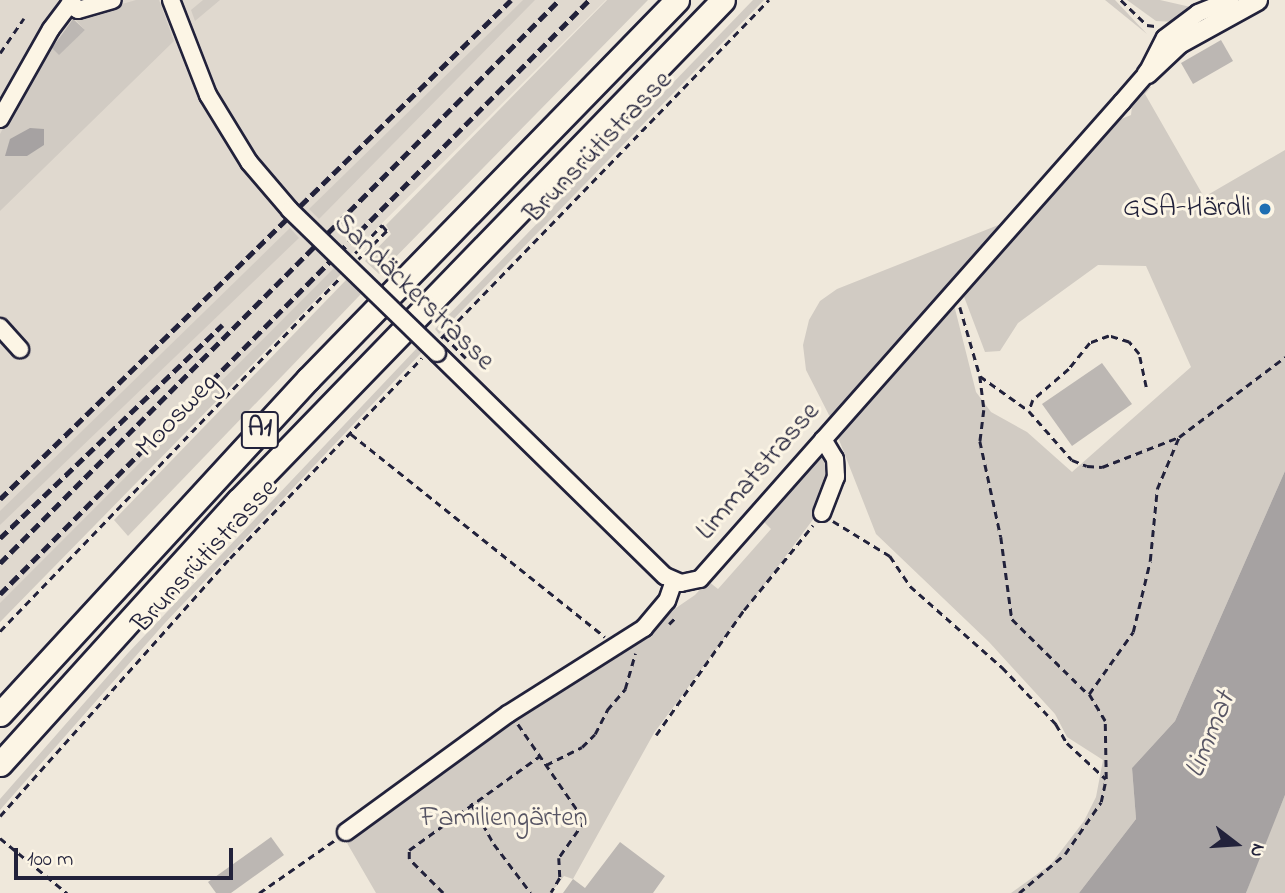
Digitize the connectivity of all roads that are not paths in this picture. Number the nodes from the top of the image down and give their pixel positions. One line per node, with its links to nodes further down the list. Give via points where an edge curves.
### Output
1 (113, 0): 7 (street, via 78,10)
2 (171, 0): 14 (street, Sandäckerstrasse, bridge, via 208,95 249,162 290,210)
3 (677, 0): 15 (highway, A1, via 308,379)
4 (723, 0): 16 (highway, A1, via 238,501)
5 (1230, 0): 8 (street, Limmatstrasse, via 1175,28 1162,41)
6 (1257, 0): 8 (main road, via 1179,43)
7 (71, 2): 9 (street)
8 (1147, 73): 12 (street, Limmatstrasse)
9 (0, 119)
10 (0, 327): 11 (street)
11 (20, 349)
12 (823, 439): 13 (street, via 835,459 836,477); 14 (street, Limmatstrasse, via 700,579)
13 (822, 513)
14 (674, 581): 17 (street, via 657,616 510,713)
15 (0, 714)
16 (0, 764)
17 (346, 832)

